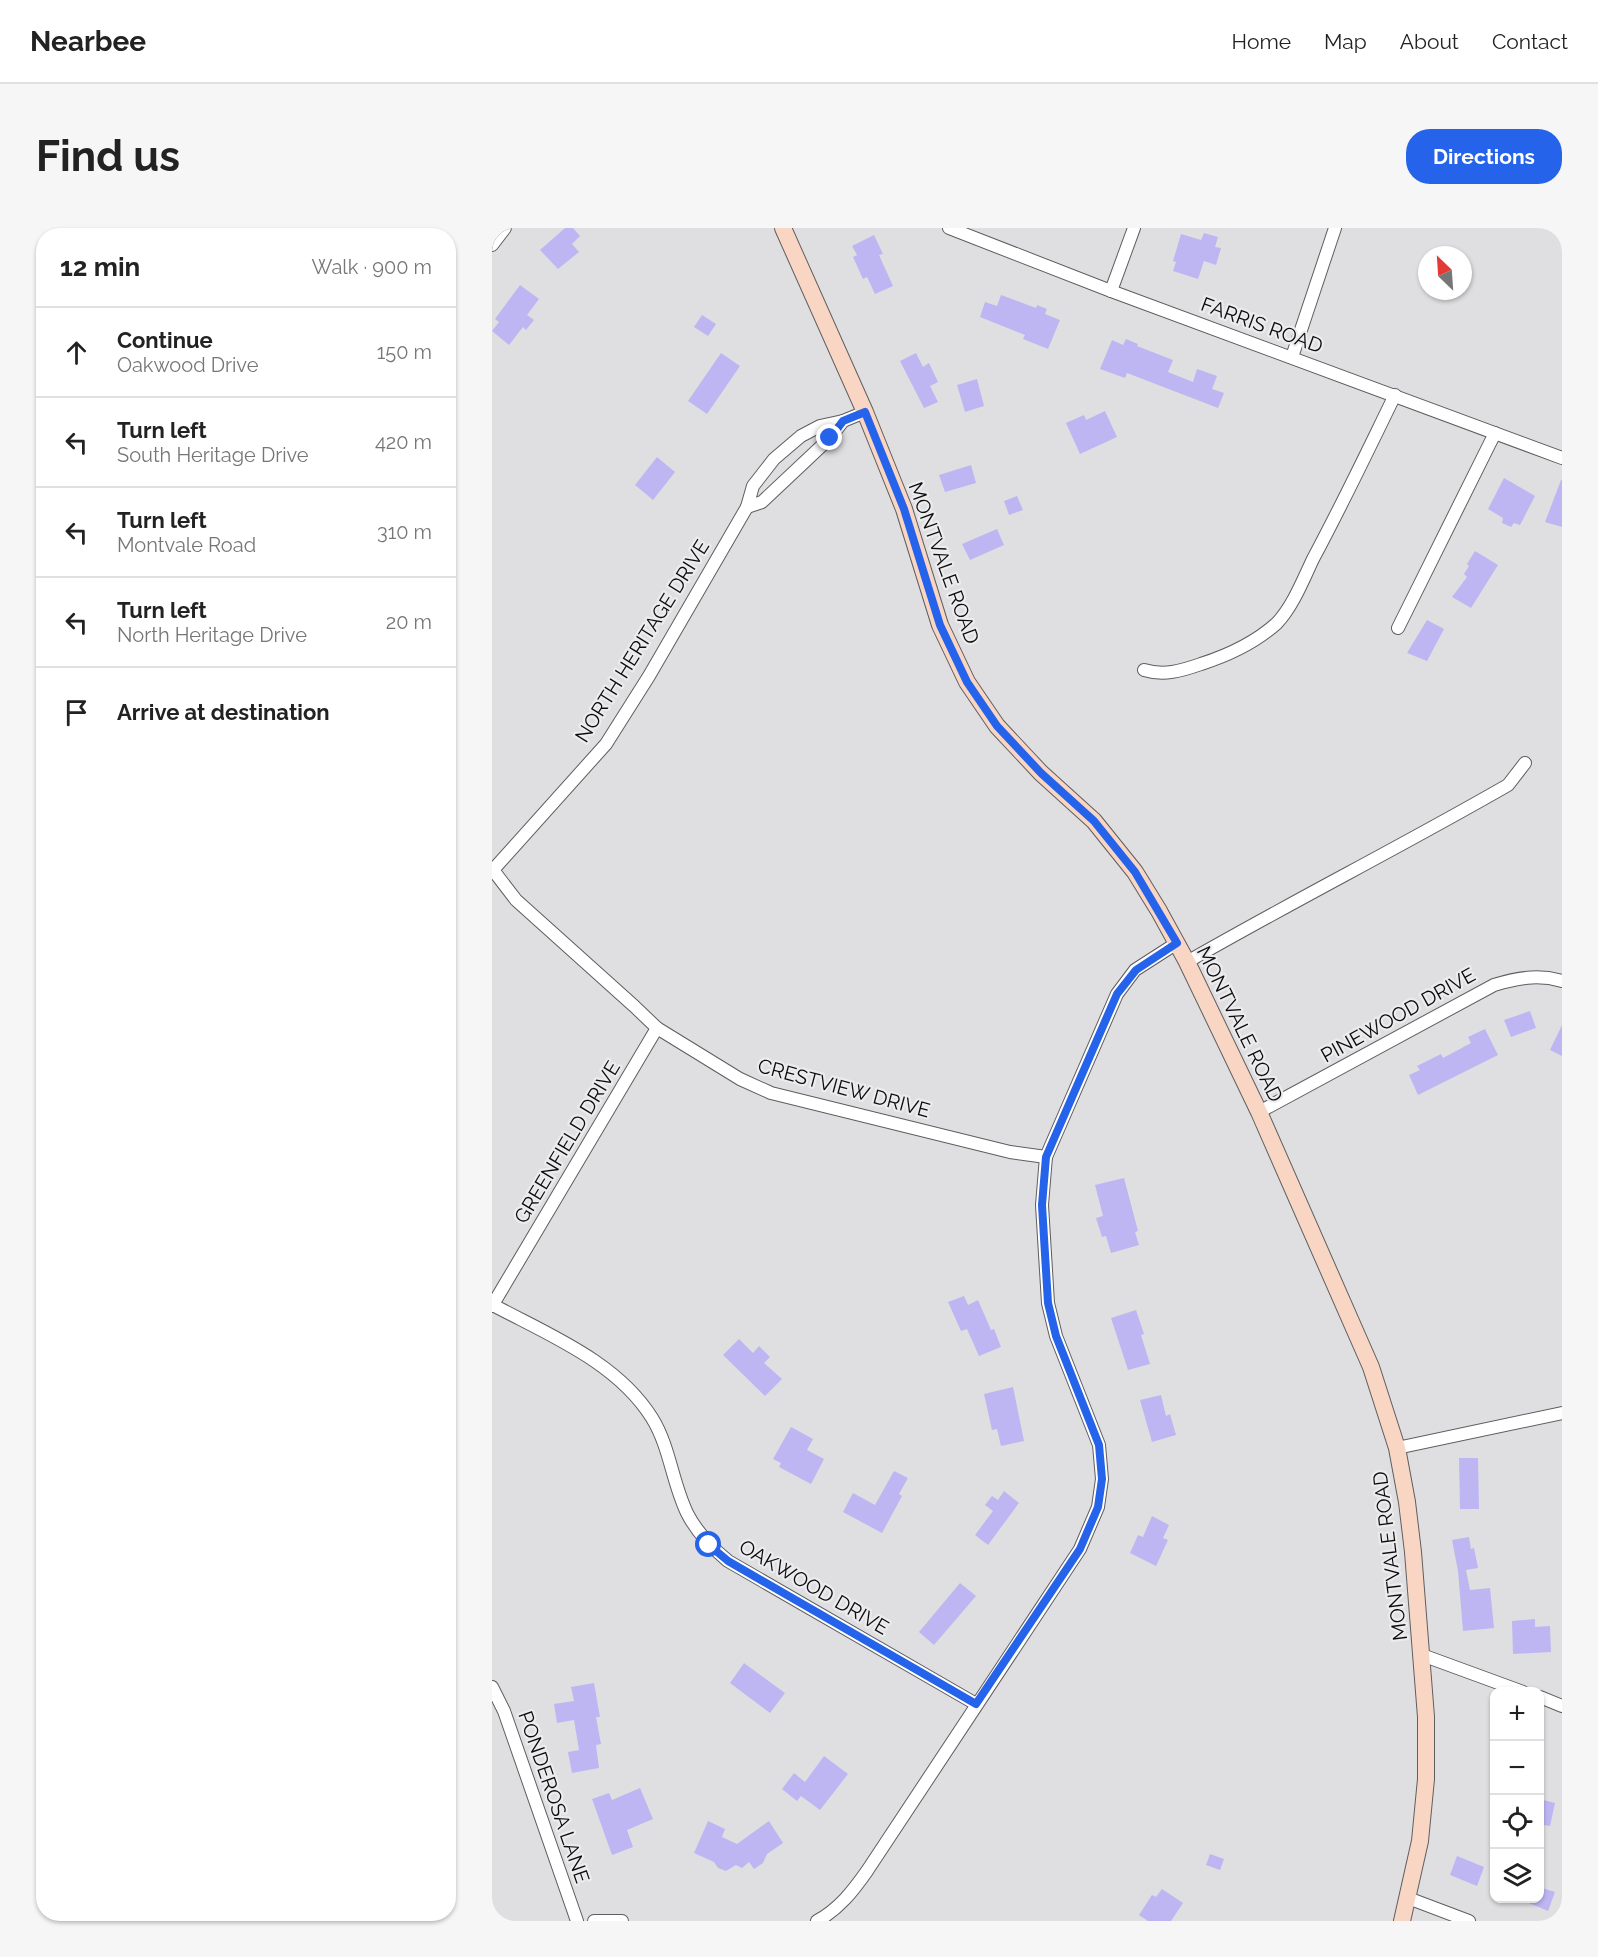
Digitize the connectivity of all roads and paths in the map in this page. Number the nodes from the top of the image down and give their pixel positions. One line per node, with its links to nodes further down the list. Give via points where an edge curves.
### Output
1 (504, 228): 6 (street)
2 (783, 228): 10 (main road, MONTVALE ROAD)
3 (949, 228): 7 (street, FARRIS ROAD)
4 (1134, 228): 7 (street)
5 (1335, 228): 8 (street)
6 (492, 245)
7 (1111, 291): 8 (street, FARRIS ROAD)
8 (1292, 357): 9 (street, FARRIS ROAD)
9 (1395, 395): 12 (street, FARRIS ROAD); 16 (street, via 1337,514 1278,621 1254,641 1223,657 1176,672 1156,674)
10 (865, 412): 11 (street, NORTH HERITAGE DRIVE); 19 (main road, MONTVALE ROAD, via 904,509 940,625 967,682 997,726 1094,821 1135,872)
11 (843, 421): 14 (street, NORTH HERITAGE DRIVE, via 762,502); 14 (street, NORTH HERITAGE DRIVE, via 810,431 774,459 753,486)
12 (1495, 433): 13 (street, FARRIS ROAD); 15 (street)
13 (1562, 458)
14 (747, 507): 18 (street, NORTH HERITAGE DRIVE, via 606,744)
15 (1398, 628)
16 (1144, 670)
17 (1526, 764): 20 (street, via 1508,785)
18 (493, 870): 22 (street, CRESTVIEW DRIVE, via 516,900)
19 (1177, 943): 20 (main road, MONTVALE ROAD); 24 (street, via 1136,970 1117,994)
20 (1187, 962): 23 (main road, MONTVALE ROAD)
21 (1562, 981): 23 (street, PINEWOOD DRIVE, via 1519,977 1494,985)
22 (657, 1028): 24 (street, CRESTVIEW DRIVE, via 740,1079 771,1093 1010,1152); 25 (street, GREENFIELD DRIVE)
23 (1259, 1112): 27 (main road, MONTVALE ROAD, via 1371,1367)
24 (1046, 1157): 32 (street, via 1042,1205 1048,1303 1056,1336 1099,1445 1101,1488 1098,1507 1080,1549)
25 (492, 1305): 32 (street, OAKWOOD DRIVE, via 577,1349 639,1398 669,1454 687,1512 709,1545 728,1561)
26 (1562, 1413): 27 (street)
27 (1397, 1449): 28 (main road, MONTVALE ROAD, via 1407,1502)
28 (1422, 1655): 30 (street); 34 (main road, MONTVALE ROAD, via 1425,1779 1420,1840)
29 (492, 1687): 35 (street, PONDEROSA LANE, via 504,1711)
30 (1509, 1687)
31 (1544, 1700): 33 (street)
32 (976, 1704): 38 (street, via 850,1894)
33 (1562, 1706)
34 (1408, 1898): 39 (main road, MONTVALE ROAD); 40 (street)
35 (577, 1921)
36 (594, 1921): 37 (street)
37 (622, 1921)
38 (817, 1921)
39 (1402, 1921)
40 (1469, 1921)

